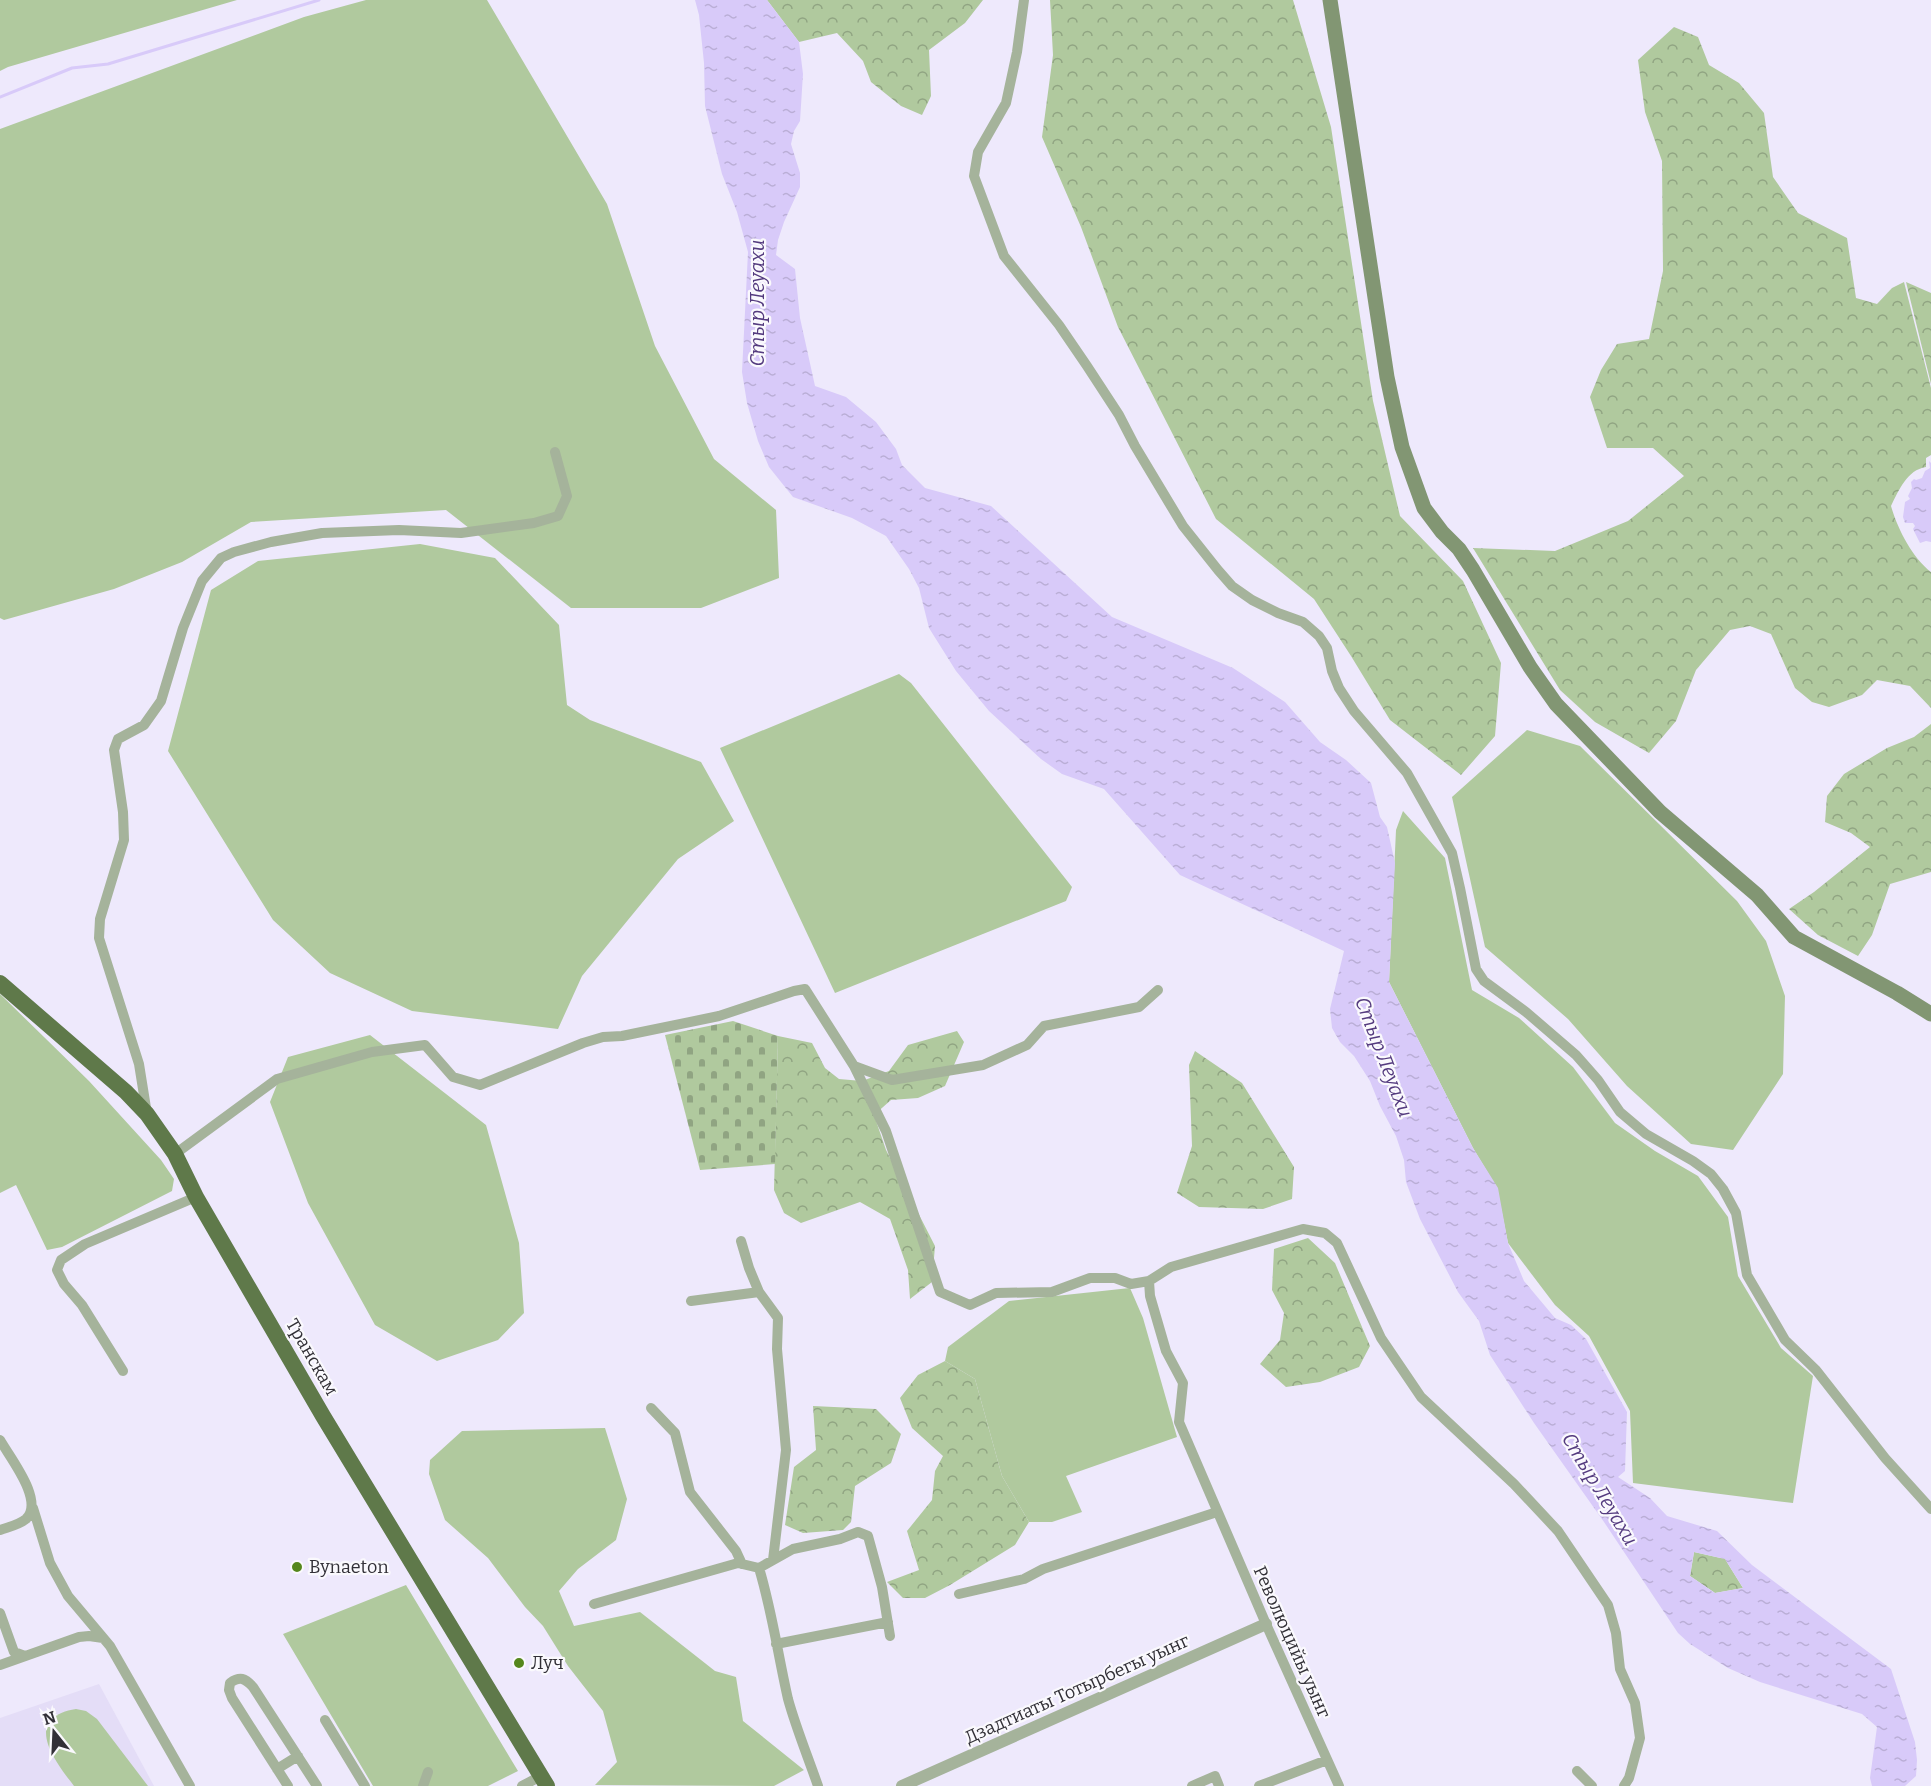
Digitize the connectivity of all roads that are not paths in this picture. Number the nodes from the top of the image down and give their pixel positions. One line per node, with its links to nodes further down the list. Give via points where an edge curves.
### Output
1 (1024, 0): 19 (street, via 1006,103 978,152 975,176 1004,256 1087,366 1184,526 1218,570 1252,600 1303,622 1327,648 1339,688 1407,773 1452,854 1476,969 1484,981 1576,1055 1620,1112 1646,1134 1711,1174 1736,1213 1747,1275 1785,1340 1816,1370)
2 (1330, 0): 6 (main road, via 1387,377 1401,447 1424,508 1459,549 1556,704 1660,812 1757,896 1794,937)
3 (555, 452): 8 (street, via 567,496 558,516 534,524 461,533 322,533 271,542 220,558 202,581 183,628 162,701 144,725 118,739 114,750 124,840 100,919 99,938 139,1064)
4 (0, 983): 8 (highway, Транскам)
5 (1158, 990): 7 (street, via 1139,1007 1044,1026 1027,1045 983,1065 892,1080)
6 (1931, 1014)
7 (854, 1066): 9 (street, via 805,990 794,991 719,1016 603,1037 480,1085 453,1077 425,1045 354,1056 278,1079); 12 (street, via 886,1131 940,1292 970,1305 996,1293 1052,1292 1090,1278 1115,1278 1131,1284)
8 (147, 1114): 9 (highway, Транскам)
9 (175, 1154): 10 (highway, Транскам)
10 (196, 1197): 15 (street, via 85,1244 61,1260 57,1270 64,1284 82,1305); 41 (highway, Транскам, via 323,1416)
11 (741, 1241): 13 (street)
12 (1149, 1281): 20 (street, Революцийы уынг, via 1166,1352 1183,1383 1179,1422); 55 (street, via 1171,1267 1303,1229 1325,1233 1337,1242 1381,1338 1421,1397 1558,1531 1608,1605 1620,1670 1635,1703 1640,1738)
13 (759, 1292): 14 (street); 22 (street, via 778,1318 786,1450)
14 (691, 1301)
15 (123, 1371)
16 (651, 1408): 23 (street, via 675,1433 690,1492)
17 (0, 1440): 18 (street, via 31,1493)
18 (33, 1508): 21 (street, via 26,1519); 31 (street, via 50,1563 68,1596)
19 (1931, 1509)
20 (1217, 1512): 25 (street, via 1043,1569 1024,1579); 29 (street, Революцийы уынг)
21 (0, 1530)
22 (773, 1560): 24 (street); 28 (street, via 793,1549 858,1532 868,1536)
23 (742, 1564): 24 (street); 26 (street)
24 (759, 1568): 32 (street)
25 (959, 1594)
26 (594, 1604)
27 (0, 1613): 33 (street, via 14,1652)
28 (888, 1622): 30 (street); 32 (street)
29 (1266, 1624): 37 (street, Революцийы уынг); 49 (street, Дзадтиаты Тотырбегы уынг)
30 (890, 1636)
31 (103, 1638): 33 (street, via 79,1638); 42 (street)
32 (776, 1644): 48 (street, via 789,1702)
33 (25, 1656): 34 (street)
34 (0, 1665)
35 (325, 1720): 45 (street)
36 (298, 1756): 38 (street); 38 (street, via 253,1687 241,1678 234,1680 230,1683 232,1698); 44 (street)
37 (1327, 1760): 52 (street); 53 (street, Революцийы уынг)
38 (277, 1769): 43 (street)
39 (1577, 1771): 54 (street)
40 (428, 1772): 46 (street)
41 (544, 1781): 47 (street)
42 (190, 1786)
43 (288, 1786)
44 (317, 1786)
45 (364, 1786)
46 (423, 1786)
47 (522, 1786)
48 (818, 1786)
49 (902, 1786)
50 (1192, 1786): 51 (street, via 1215,1776)
51 (1219, 1786)
52 (1260, 1786)
53 (1339, 1786)
54 (1592, 1786)
55 (1624, 1786)

